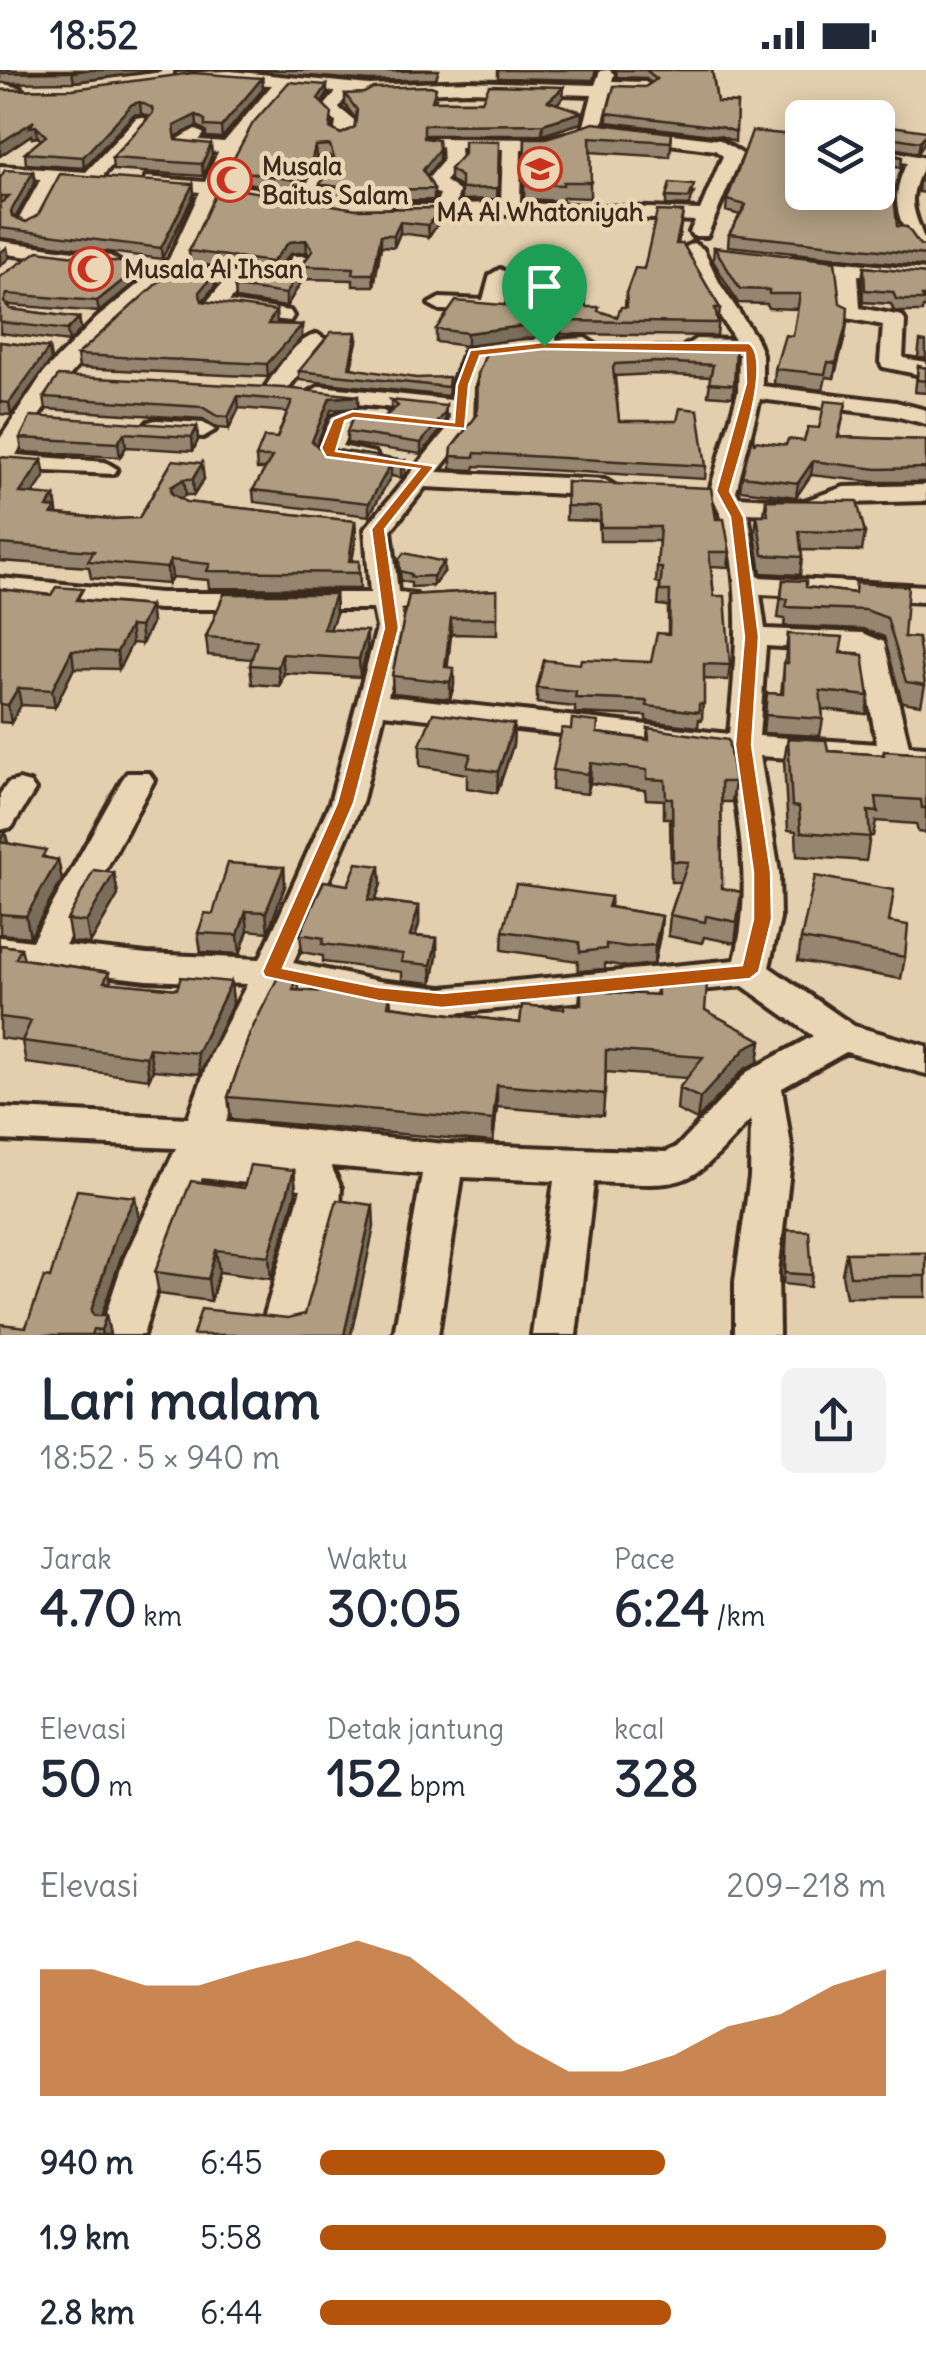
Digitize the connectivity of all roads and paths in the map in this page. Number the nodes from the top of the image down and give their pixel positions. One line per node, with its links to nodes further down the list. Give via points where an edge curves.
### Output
1 (549, 70): 8 (street)
2 (165, 78): 4 (street)
3 (314, 79): 4 (street); 9 (street)
4 (286, 81): 18 (street)
5 (605, 82): 7 (street); 8 (street); 11 (street)
6 (503, 87): 8 (street); 9 (street); 16 (street, via 476,117)
7 (646, 87)
8 (538, 88)
9 (369, 90): 14 (street, via 338,96 330,109 345,120)
10 (705, 118): 15 (street)
11 (587, 119): 15 (street); 17 (street, via 554,143)
12 (142, 122): 24 (street)
13 (195, 134): 18 (street, via 184,144)
14 (343, 137)
15 (697, 142): 31 (street, via 733,154)
16 (482, 143): 17 (street); 30 (street, via 442,143 452,162 436,180 438,188 450,191)
17 (512, 144): 28 (street)
18 (229, 148): 25 (street)
19 (28, 151): 22 (street)
20 (895, 156): 34 (street, via 918,159 901,191)
21 (324, 164): 26 (street, via 325,173)
22 (0, 169): 23 (street)
23 (53, 175): 24 (street); 32 (street)
24 (90, 178): 25 (street)
25 (208, 186): 26 (street); 41 (street, via 178,262)
26 (301, 202): 27 (street)
27 (329, 208)
28 (510, 208): 30 (street); 31 (street)
29 (374, 211): 30 (street)
30 (444, 211)
31 (707, 216): 56 (street, via 698,268)
32 (26, 224)
33 (0, 247): 35 (street)
34 (926, 249)
35 (36, 251): 36 (street); 40 (street)
36 (63, 254): 41 (street); 42 (street)
37 (300, 260): 45 (street, via 283,283)
38 (779, 261): 39 (street)
39 (846, 269): 44 (street); 59 (street, via 850,312 894,322 890,362)
40 (12, 270)
41 (164, 270): 45 (street); 51 (street)
42 (38, 274)
43 (500, 275): 48 (street)
44 (926, 276)
45 (234, 280): 49 (street, via 214,306)
46 (552, 285): 48 (street)
47 (440, 304): 48 (street)
48 (519, 308): 53 (street)
49 (282, 316)
50 (71, 319): 51 (street)
51 (105, 323): 58 (street)
52 (316, 341): 63 (street, via 268,388)
53 (544, 346): 54 (street); 63 (street, via 475,353 463,385)
54 (613, 346)
55 (664, 346): 56 (street)
56 (749, 347): 62 (street)
57 (38, 348): 58 (street)
58 (75, 353): 60 (street)
59 (926, 369)
60 (52, 377): 61 (street); 65 (street)
61 (92, 379)
62 (750, 391): 64 (street); 74 (street)
63 (462, 417): 71 (street); 71 (street, via 340,419 330,454)
64 (926, 417)
65 (23, 418): 66 (street); 69 (street)
66 (59, 420)
67 (131, 425): 68 (street)
68 (203, 430)
69 (0, 462): 70 (street)
70 (105, 470)
71 (423, 473): 72 (street); 79 (street, via 369,528)
72 (638, 490)
73 (926, 493): 74 (street, via 844,494 806,509)
74 (720, 495): 75 (street)
75 (746, 586): 77 (street); 80 (street)
76 (2, 589): 79 (street, via 160,601)
77 (926, 594)
78 (441, 598): 79 (street)
79 (385, 601): 81 (street, via 391,628)
80 (752, 637): 82 (street); 83 (street, via 874,648)
81 (370, 703): 82 (street); 89 (street, via 346,803)
82 (743, 745): 83 (street); 90 (street, via 762,872 762,919)
83 (910, 756)
84 (138, 780): 88 (street)
85 (19, 790): 86 (street)
86 (0, 819)
87 (0, 950): 88 (street)
88 (42, 955): 89 (street)
89 (272, 972): 90 (street, via 442,1001); 95 (street, via 230,1054)
90 (750, 972): 91 (street)
91 (842, 1038): 92 (street); 93 (street)
92 (926, 1060)
93 (767, 1101): 97 (street, via 671,1169); 102 (street, via 772,1166 756,1276)
94 (0, 1124): 95 (street)
95 (197, 1146): 96 (street); 98 (street, via 145,1259); 99 (street, via 316,1174 319,1204)
96 (445, 1160): 97 (street); 100 (street)
97 (575, 1177): 101 (street)
98 (122, 1335)
99 (281, 1335)
100 (416, 1335)
101 (554, 1335)
102 (757, 1335)

